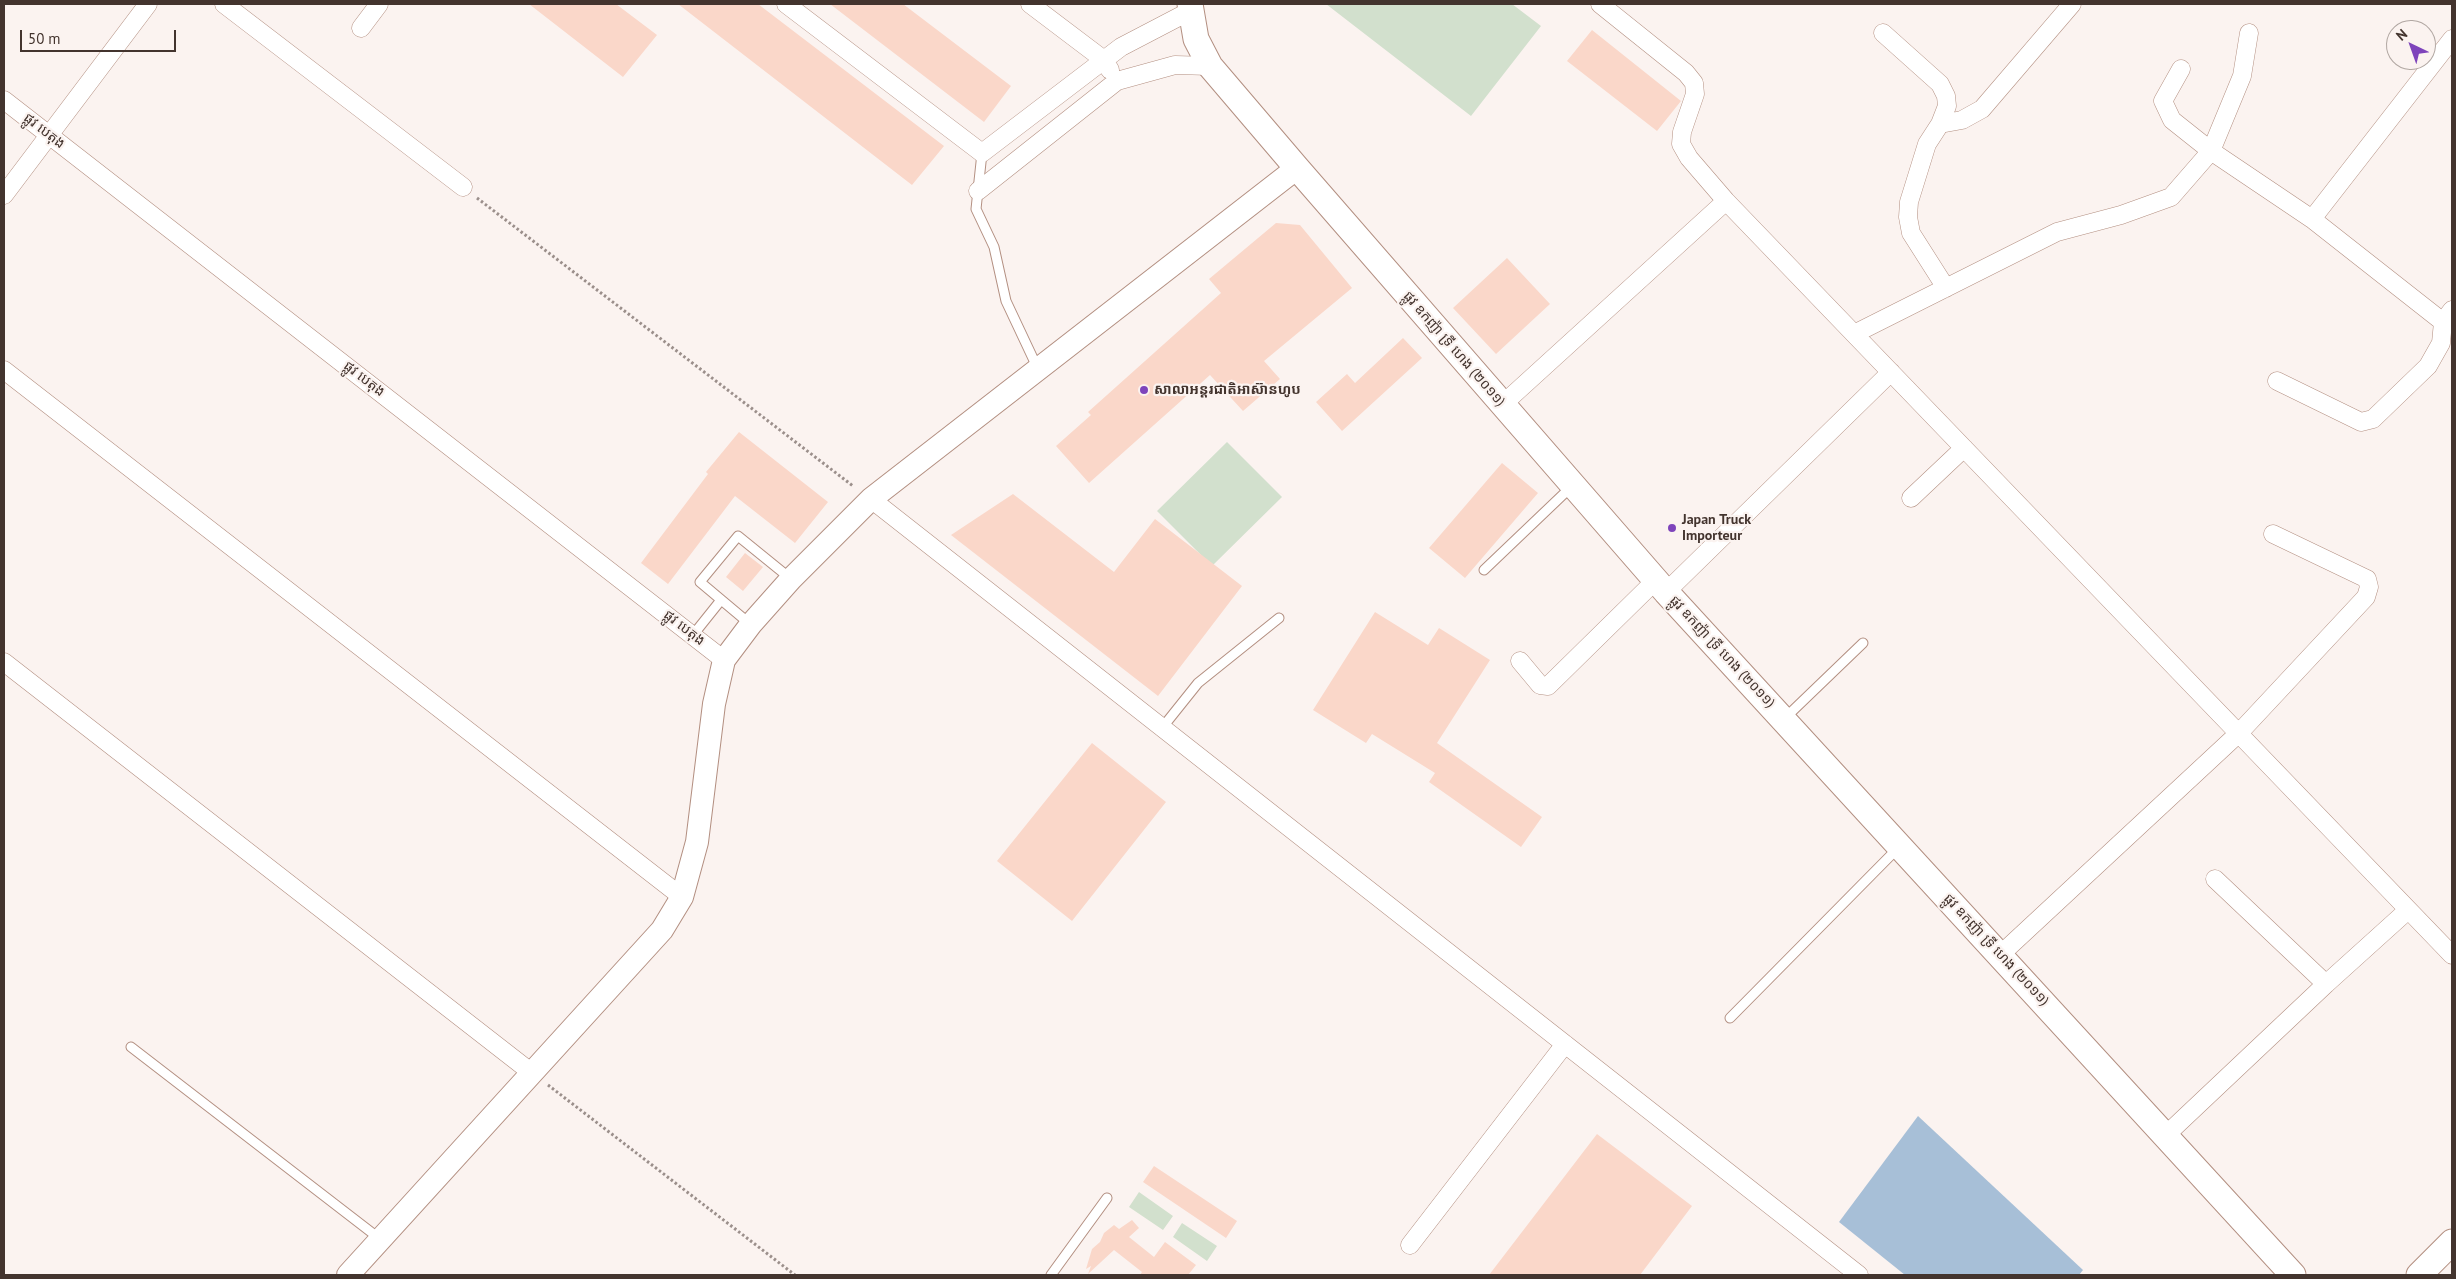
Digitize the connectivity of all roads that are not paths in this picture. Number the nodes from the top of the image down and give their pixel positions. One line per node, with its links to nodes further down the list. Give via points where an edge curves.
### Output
1 (148, 4): 19 (street)
2 (224, 4): 23 (street)
3 (379, 4): 9 (street)
4 (786, 4): 21 (street)
5 (1030, 4): 13 (street)
6 (1600, 4): 26 (street, via 1686,73 1694,83 1695,94 1682,132 1682,144 1689,158)
7 (2072, 4): 18 (street, via 1982,109 1962,120)
8 (1190, 7): 13 (street); 14 (main road, ផ្លូវ ឧកញ៉ា ទ្រី ហេង (២០១១), via 1196,39)
9 (361, 28)
10 (1883, 33): 18 (street, via 1940,84 1947,106)
11 (2248, 33): 20 (street, via 2242,76)
12 (2452, 39): 27 (street)
13 (1104, 60): 16 (street); 21 (street)
14 (1210, 66): 16 (street, via 1175,65); 22 (main road, ផ្លូវ ឧកញ៉ា ទ្រី ហេង (២០១១))
15 (2181, 69): 20 (street, via 2163,101 2172,120)
16 (1117, 81): 24 (street)
17 (4, 100): 19 (street, ផ្លូវ បេតុង)
18 (1940, 124): 28 (street, via 1927,144 1909,202 1908,217 1911,233)
19 (50, 135): 25 (street); 47 (street, ផ្លូវ បេតុង)
20 (2211, 150): 27 (street); 28 (street, via 2171,197 2121,215 2057,232)
21 (982, 153): 24 (lane)
22 (1297, 168): 31 (street); 35 (main road, ផ្លូវ ឧកញ៉ា ទ្រី ហេង (២០១១))
23 (463, 187)
24 (978, 191): 31 (lane, via 976,209 994,247 1006,301)
25 (4, 195)
26 (1726, 201): 30 (street); 35 (street)
27 (2312, 219): 29 (street)
28 (1946, 288): 30 (street)
29 (2448, 316): 34 (street, via 2441,343 2428,366 2373,419 2361,422)
30 (1856, 334): 33 (street)
31 (1038, 369): 39 (street)
32 (4, 370): 57 (street)
33 (1890, 372): 36 (street); 43 (street)
34 (2277, 381)
35 (1503, 404): 37 (main road, ផ្លូវ ឧកញ៉ា ទ្រី ហេង (២០១១))
36 (1964, 448): 38 (street); 54 (street)
37 (1573, 485): 41 (lane); 43 (main road, ផ្លូវ ឧកញ៉ា ទ្រី ហេង (២០១១))
38 (1911, 498)
39 (871, 499): 42 (street); 53 (street)
40 (2273, 534): 54 (street, via 2367,579 2369,587 2366,597)
41 (1484, 570)
42 (791, 578): 44 (lane, via 738,536 700,582); 46 (street)
43 (1661, 586): 50 (street, via 1548,686 1540,685); 52 (main road, ផ្លូវ ឧកញ៉ា ទ្រី ហេង (២០១១))
44 (721, 600): 46 (lane); 47 (lane)
45 (1279, 618): 53 (lane, via 1198,683)
46 (751, 624): 49 (street)
47 (693, 635): 49 (street, ផ្លូវ បេតុង)
48 (1863, 643): 52 (lane)
49 (724, 660): 57 (street, via 714,704 697,842)
50 (1520, 661)
51 (4, 662): 65 (street)
52 (1784, 719): 55 (main road, ផ្លូវ ឧកញ៉ា ទ្រី ហេង (២០១១))
53 (1162, 728): 63 (street)
54 (2239, 733): 58 (street); 59 (street)
55 (1900, 846): 59 (main road, ផ្លូវ ឧកញ៉ា ទ្រី ហេង (២០១១)); 62 (lane)
56 (2215, 878): 61 (street)
57 (682, 897): 65 (street, via 662,930)
58 (2408, 910): 60 (street); 61 (street)
59 (2000, 955): 66 (main road, ផ្លូវ ឧកញ៉ា ទ្រី ហេង (២០១១))
60 (2452, 955)
61 (2326, 984): 66 (street)
62 (1730, 1018)
63 (1565, 1044): 70 (street); 73 (street)
64 (132, 1047): 68 (lane)
65 (532, 1072): 68 (street)
66 (2166, 1135): 74 (main road, ផ្លូវ ឧកញ៉ា ទ្រី ហេង (២០១១))
67 (1107, 1198): 72 (lane)
68 (381, 1240): 71 (street)
69 (2452, 1242): 75 (main road)
70 (1410, 1245)
71 (348, 1275)
72 (1051, 1275)
73 (1859, 1275)
74 (2293, 1275)
75 (2419, 1275)

